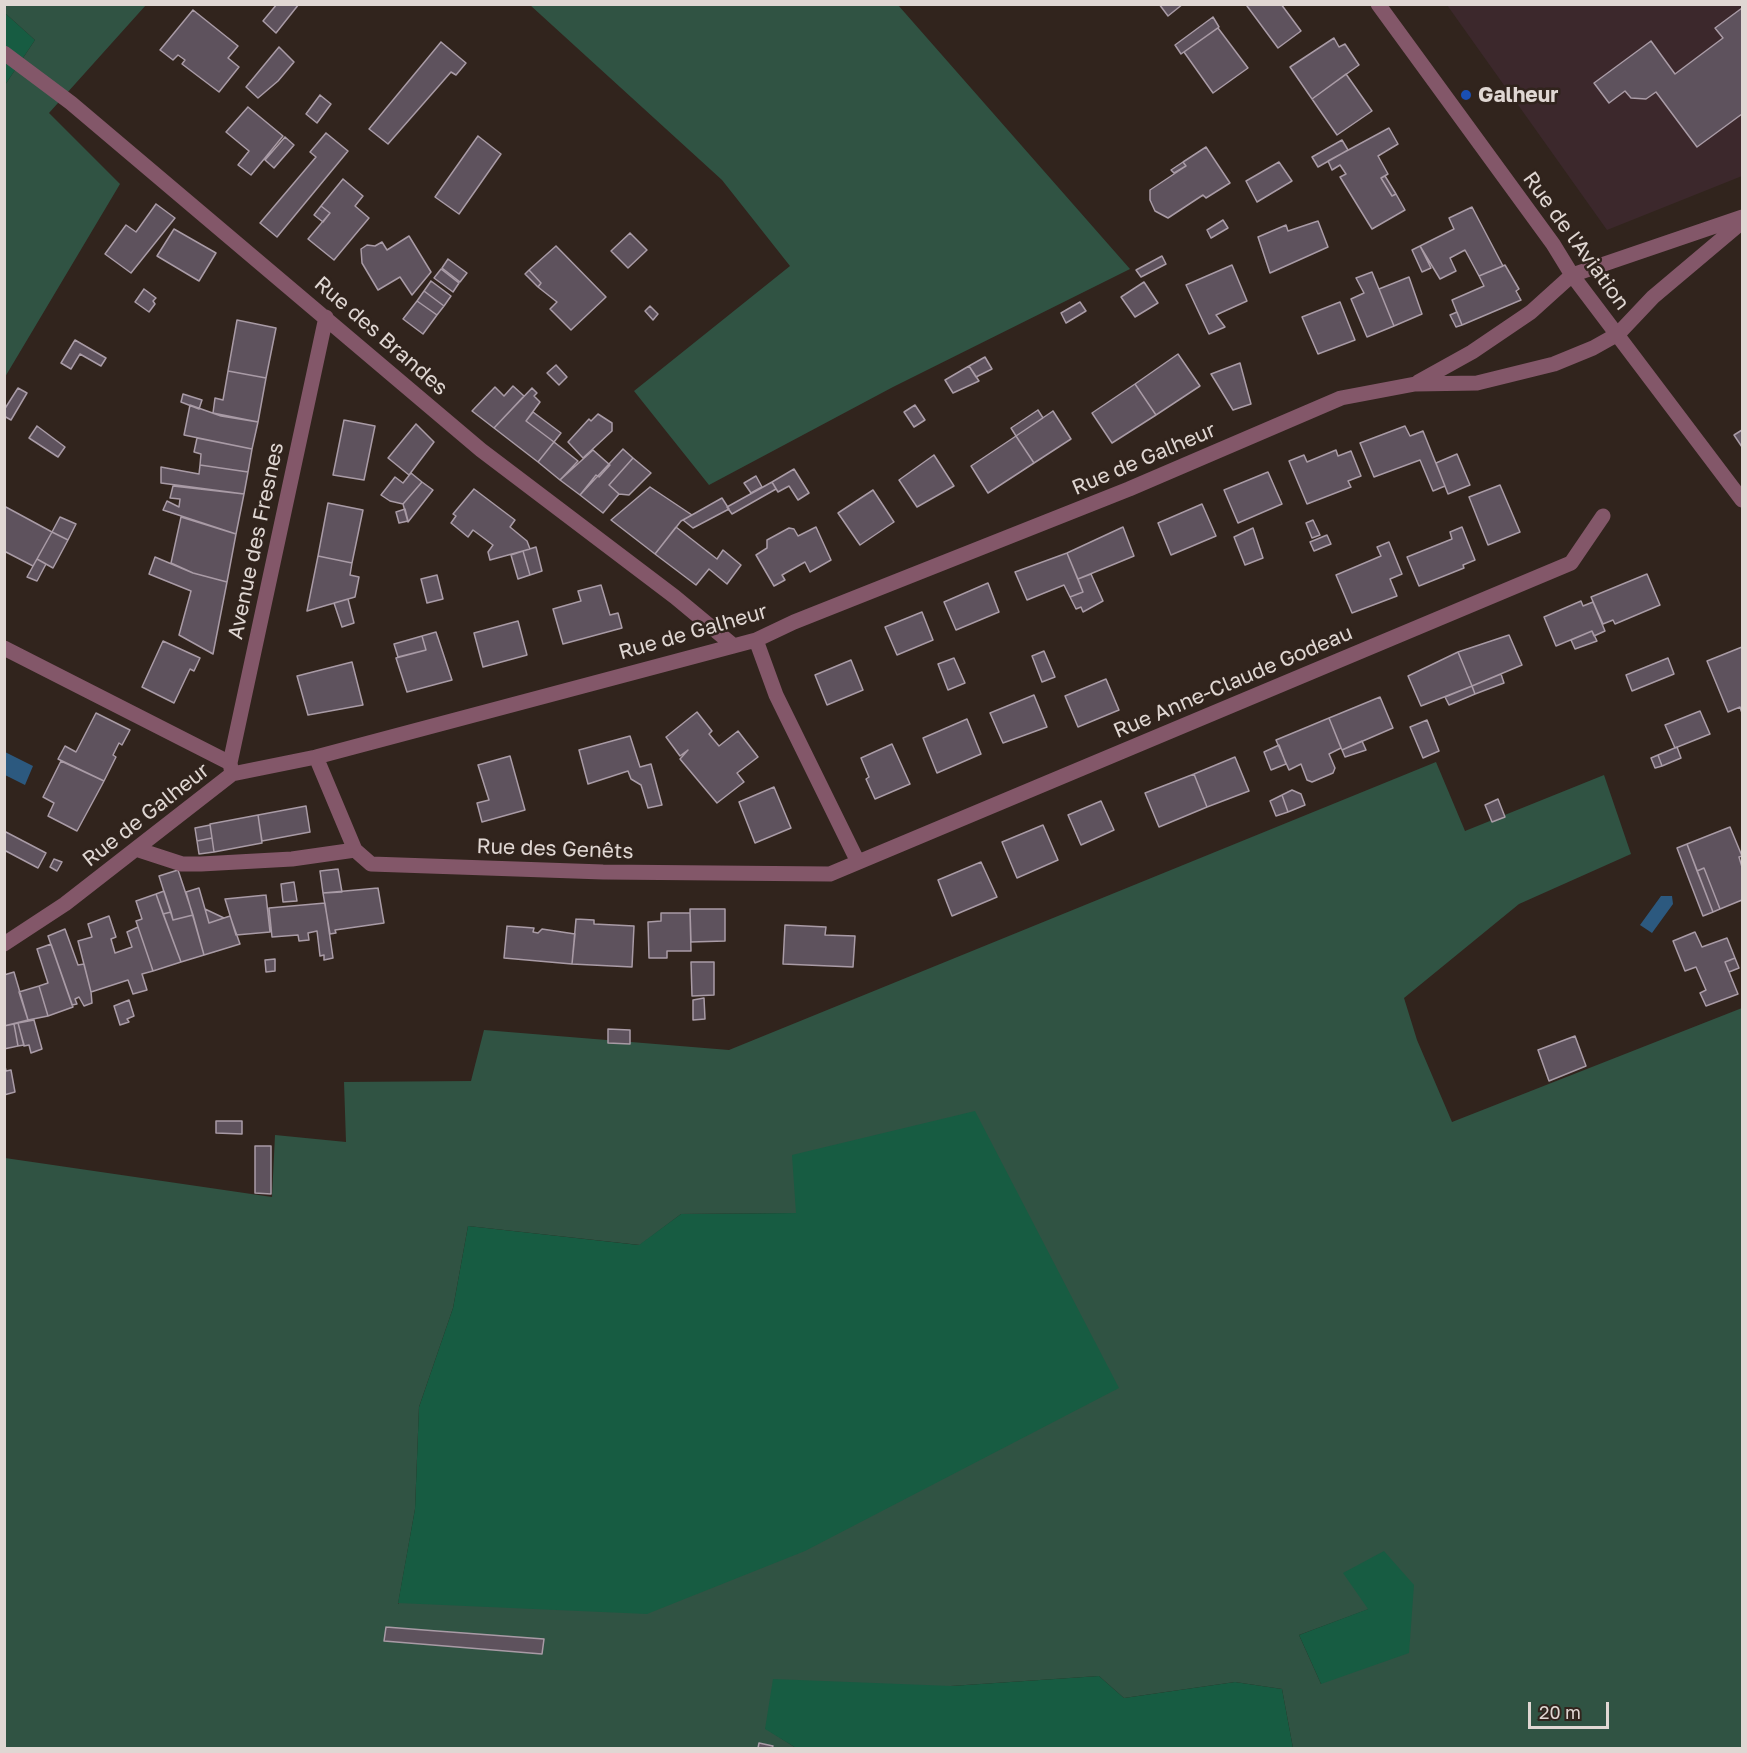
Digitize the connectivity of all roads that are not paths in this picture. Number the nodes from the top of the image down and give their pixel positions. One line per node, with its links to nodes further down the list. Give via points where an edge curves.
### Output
1 (1378, 4): 5 (street, Rue de l'Aviation)
2 (4, 53): 6 (street, Rue des Brandes, via 71,103)
3 (1743, 217): 5 (street)
4 (1743, 222): 7 (street, Rue de Galheur, via 1653,297)
5 (1572, 274): 7 (street, Rue de l'Aviation); 8 (street, Rue de Galheur, via 1531,312)
6 (326, 317): 12 (street, Rue des Brandes, via 480,450); 15 (street, Avenue des Fresnes)
7 (1618, 334): 8 (street, Rue de Galheur, via 1554,364 1478,383); 9 (street, Rue de l'Aviation)
8 (1415, 384): 11 (street, Rue de Galheur, via 1341,398 1129,489)
9 (1743, 500)
10 (1603, 516): 18 (street, Rue Anne-Claude Godeau, via 1571,563)
11 (756, 640): 12 (street, Rue de Galheur); 18 (street, via 776,695)
12 (734, 646): 14 (street, Rue de Galheur)
13 (4, 648): 15 (street)
14 (316, 757): 15 (street, Rue de Galheur); 17 (street)
15 (231, 769): 16 (street, Rue de Galheur)
16 (136, 849): 17 (street, via 182,864 292,859); 19 (street, Rue de Galheur, via 65,904)
17 (355, 850): 18 (street, Rue des Genêts, via 371,864 603,872 830,874)
18 (857, 860)
19 (4, 944)

